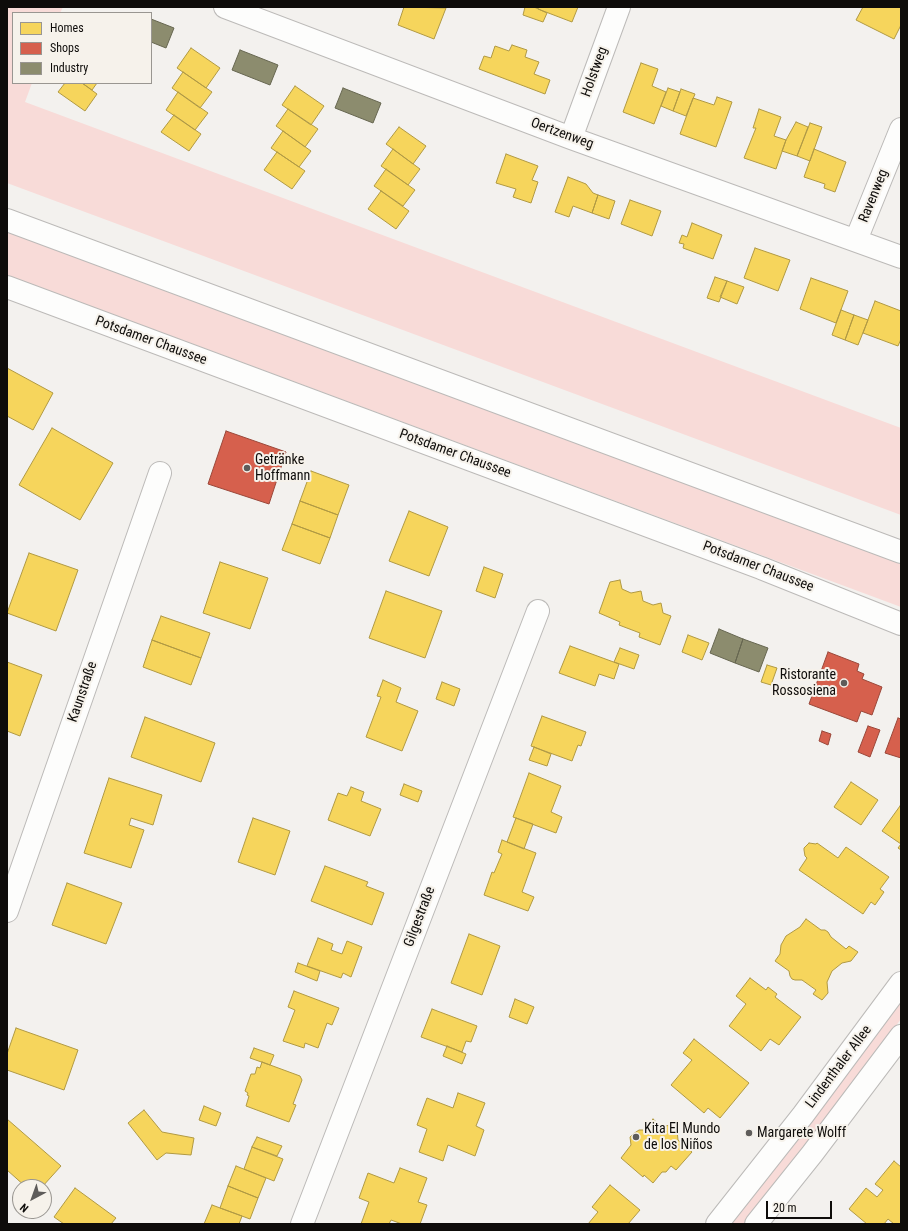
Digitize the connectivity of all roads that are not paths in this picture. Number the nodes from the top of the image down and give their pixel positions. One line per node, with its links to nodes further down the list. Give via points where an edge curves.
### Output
1 (225, 7): 4 (main road, Oertzenweg)
2 (619, 7): 4 (main road, Holstweg)
3 (901, 129): 6 (main road, Ravenweg)
4 (571, 138): 6 (main road, Oertzenweg)
5 (7, 220): 10 (main road)
6 (856, 240): 7 (main road, Oertzenweg)
7 (901, 258)
8 (7, 287): 12 (main road, Potsdamer Chaussee, via 761,568)
9 (160, 473): 13 (main road, Kaunstraße)
10 (901, 552)
11 (538, 611): 16 (main road, Gilgestraße)
12 (901, 624)
13 (7, 912)
14 (901, 983): 17 (main road, Lindenthaler Allee, via 803,1116)
15 (901, 1036): 18 (main road)
16 (302, 1224)
17 (717, 1224)
18 (756, 1224)

